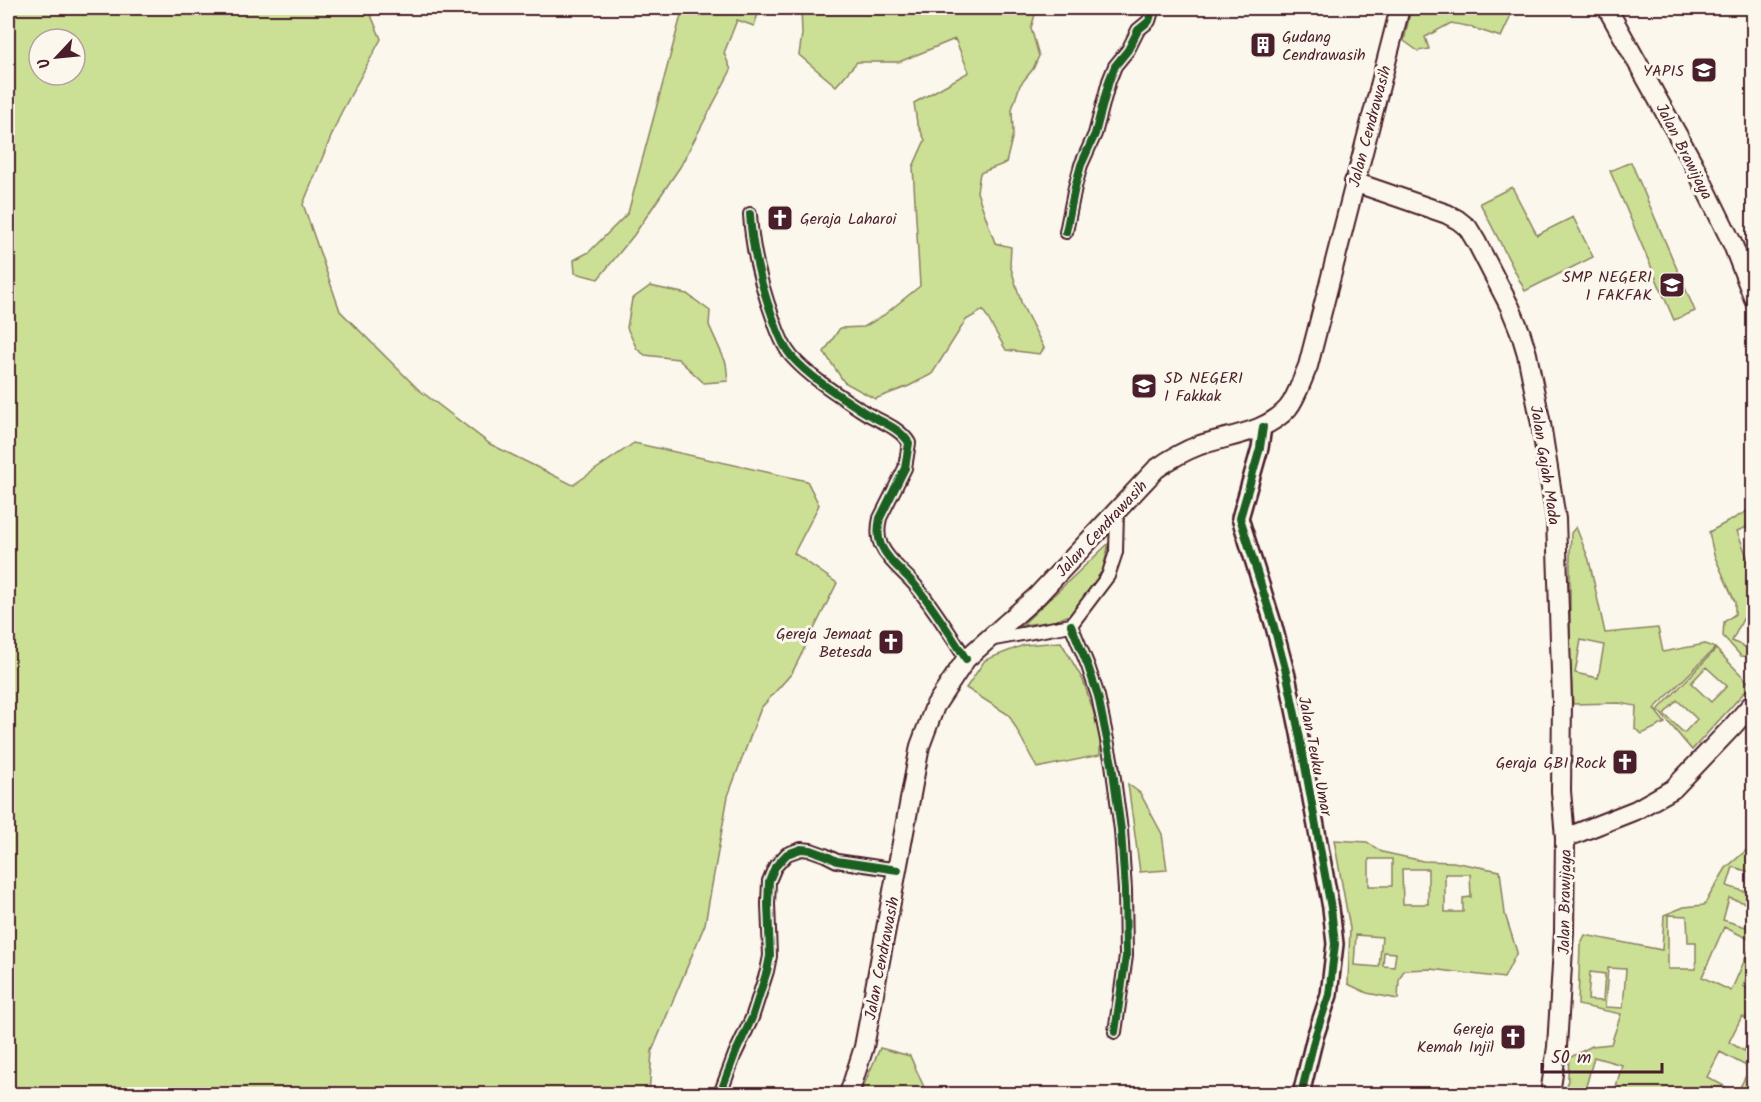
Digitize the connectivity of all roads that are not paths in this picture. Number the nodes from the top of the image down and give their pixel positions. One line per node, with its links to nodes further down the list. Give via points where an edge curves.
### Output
1 (1151, 8): 6 (street, via 1151,19 1138,30 1109,81 1095,134 1081,165)
2 (1400, 8): 4 (main road, Jalan Cendrawasih)
3 (1607, 8): 7 (main road, Jalan Brawijaya, via 1692,161)
4 (1354, 182): 8 (main road, Jalan Cendrawasih, via 1308,366 1290,405); 14 (main road, Jalan Gajah Mada, via 1447,214 1468,228 1521,334 1556,519)
5 (750, 214): 12 (street, via 756,265 780,339 790,356 872,418 900,432 909,443 905,468 880,518 880,542)
6 (1066, 232)
7 (1754, 299)
8 (1263, 427): 9 (main road, Jalan Cendrawasih, via 1177,455 1156,469); 19 (street, Jalan Teuku Umar, via 1240,518 1287,676 1335,944 1329,995)
9 (1117, 511): 10 (street, via 1116,552 1108,576); 11 (main road, Jalan Cendrawasih, via 1037,596)
10 (1071, 625): 11 (street); 16 (street, via 1098,696 1120,830 1126,956)
11 (988, 640): 12 (main road, Jalan Cendrawasih)
12 (966, 659): 15 (main road, Jalan Cendrawasih, via 935,706 920,746)
13 (1754, 702): 14 (main road, Jalan Brawijaya, via 1673,789 1636,810)
14 (1565, 838): 20 (main road, Jalan Brawijaya, via 1564,932)
15 (898, 870): 17 (street, via 837,861 801,849 787,854 775,867 769,881 767,971 753,1018); 18 (main road, Jalan Cendrawasih, via 864,1047)
16 (1115, 1032)
17 (720, 1095)
18 (849, 1095)
19 (1301, 1095)
20 (1550, 1095)

